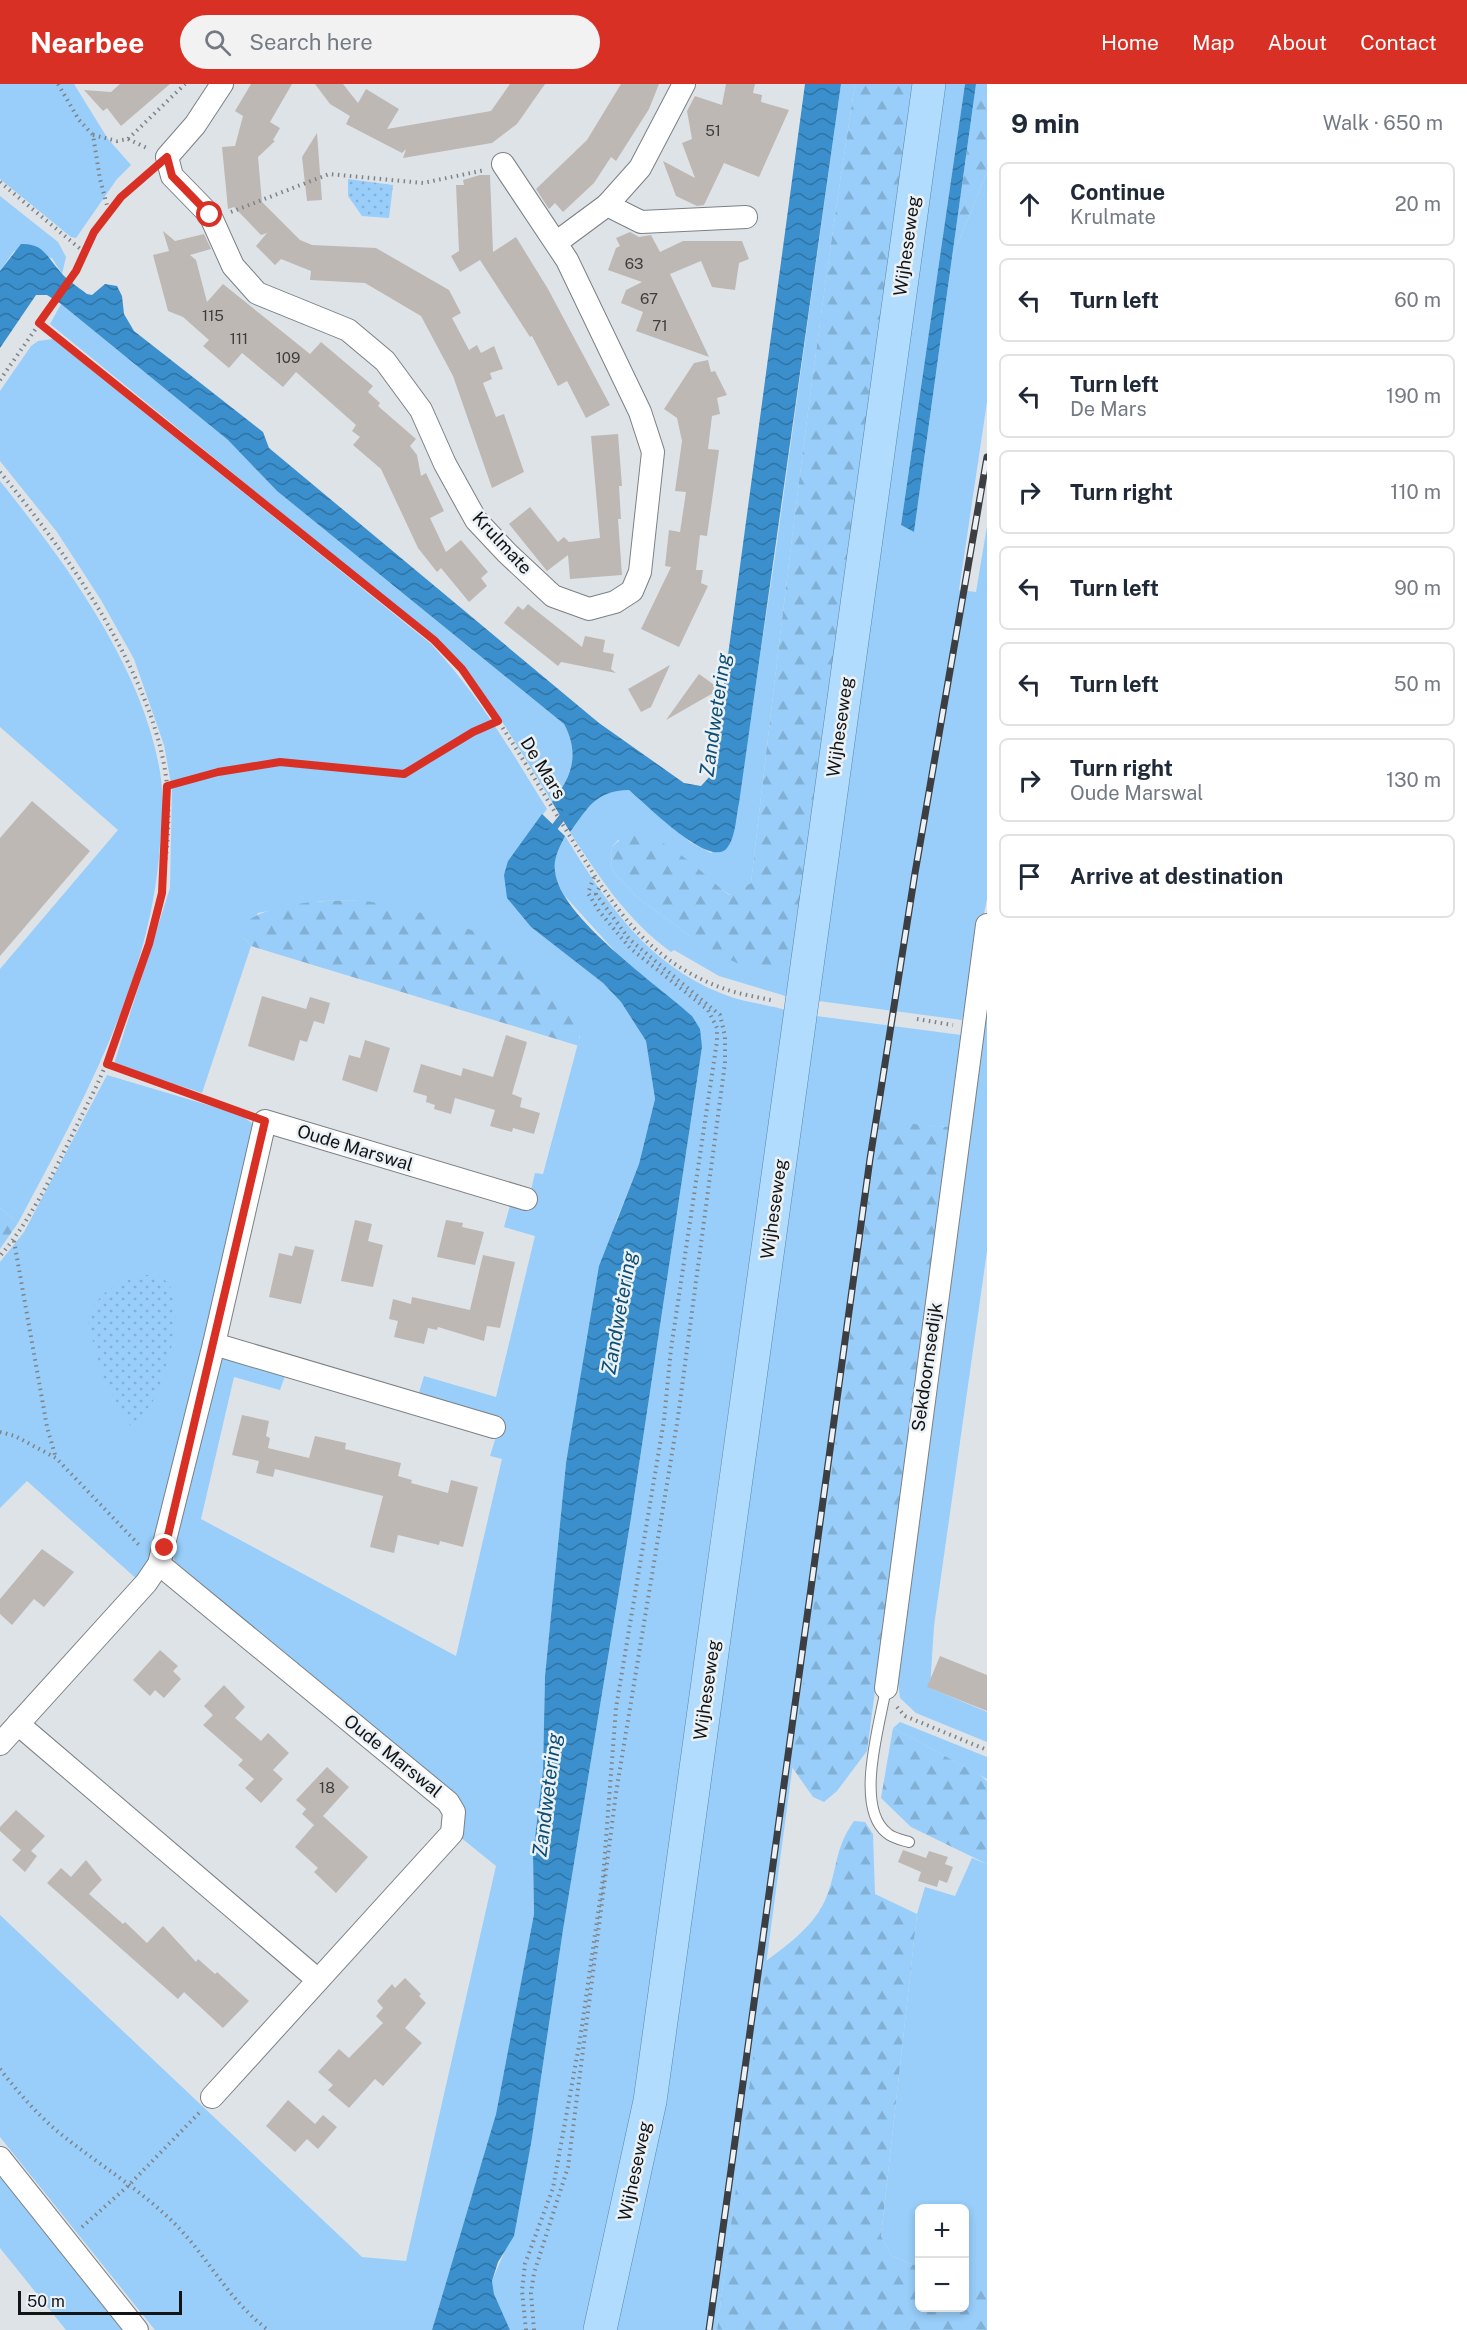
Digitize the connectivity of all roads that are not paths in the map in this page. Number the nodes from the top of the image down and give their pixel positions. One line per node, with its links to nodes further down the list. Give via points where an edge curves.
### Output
1 (222, 84): 7 (street, Krulmate, via 167,157 172,176 212,219 233,266 257,293 348,330 385,360 421,410 476,520 553,596 589,609 615,602 632,591 640,572 653,452 640,412)
2 (684, 84): 5 (street, via 640,168)
3 (929, 84): 21 (main road, Wijheseweg, via 650,2101)
4 (503, 164): 7 (street, Krulmate)
5 (607, 205): 6 (street, via 641,222); 7 (street)
6 (746, 217)
7 (556, 242)
8 (987, 925): 13 (street, Sekdoornsedijk)
9 (526, 1199): 10 (street, Oude Marswal, via 265,1121)
10 (214, 1344): 11 (street); 12 (street)
11 (494, 1427)
12 (159, 1564): 14 (street); 17 (street, Oude Marswal, via 448,1802 454,1812 452,1833)
13 (886, 1688): 16 (lane, via 869,1791 873,1811 886,1833)
14 (18, 1724): 15 (street); 17 (street)
15 (0, 1744)
16 (909, 1842)
17 (318, 1980): 18 (street, Oude Marswal)
18 (212, 2097)
19 (0, 2158): 20 (street)
20 (137, 2330)
21 (600, 2330)

